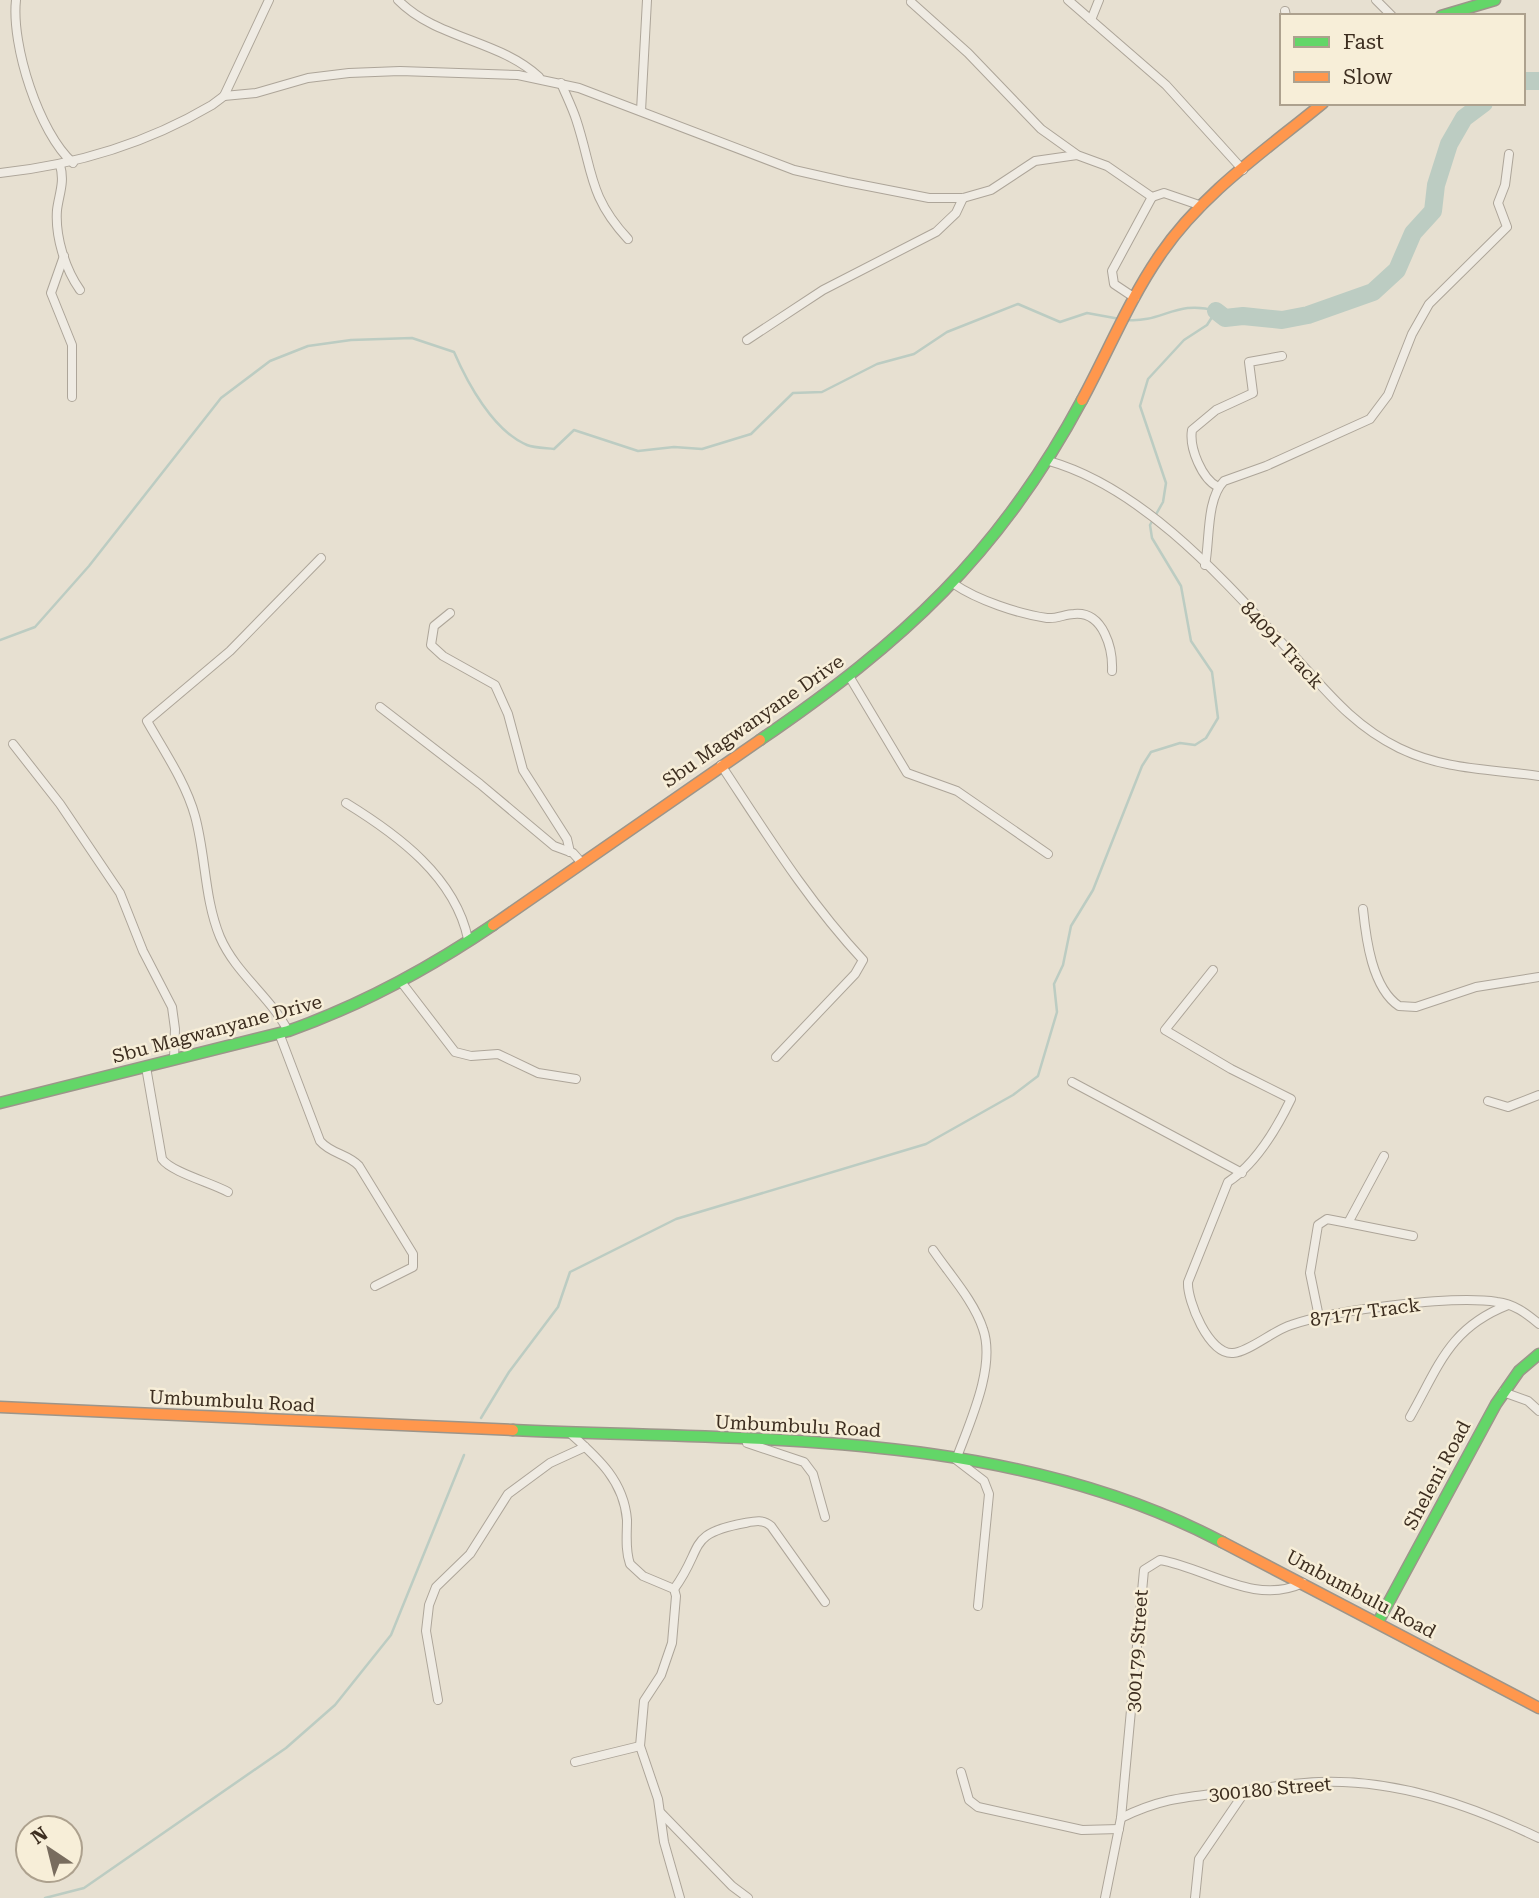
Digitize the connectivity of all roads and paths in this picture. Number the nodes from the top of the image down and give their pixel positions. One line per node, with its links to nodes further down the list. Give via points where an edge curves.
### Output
1 (16, 0): 20 (street, via 17,30 40,117)
2 (269, 0): 15 (street)
3 (398, 0): 13 (street, via 421,19 516,60)
4 (647, 0): 17 (street)
5 (1068, 0): 12 (street)
6 (1099, 0): 12 (street)
7 (1376, 0): 10 (street)
8 (1495, 0): 11 (main road)
9 (911, 2): 19 (street, via 1041,129)
10 (1390, 14)
11 (1448, 14)
12 (1091, 20): 22 (street, via 1166,85)
13 (539, 78): 14 (street); 15 (street, via 422,71 349,74)
14 (561, 83): 17 (street); 27 (street, via 577,120 596,196)
15 (224, 96): 20 (street, via 201,112 129,145)
16 (1321, 105): 22 (main road, Sbu Magwanyane Drive)
17 (641, 111): 25 (street, via 808,174 929,198)
18 (1509, 154): 35 (street, via 1498,203 1507,228 1429,304 1380,408 1360,425 1232,477)
19 (1077, 155): 24 (street, via 1107,166); 25 (street, via 1035,161 991,190)
20 (73, 163): 21 (street)
21 (60, 165): 23 (street); 28 (street, via 63,185 57,213)
22 (1244, 170): 26 (main road, Sbu Magwanyane Drive)
23 (0, 173)
24 (1152, 197): 26 (street, via 1164,193); 30 (street, via 1112,271 1114,284)
25 (963, 198): 31 (street, via 956,213 936,232 823,290)
26 (1202, 206): 30 (main road, Sbu Magwanyane Drive, via 1169,243)
27 (628, 239)
28 (64, 256): 29 (street); 33 (street, via 51,293 72,345)
29 (80, 290)
30 (1133, 302): 34 (main road, Sbu Magwanyane Drive)
31 (747, 340)
32 (1282, 356): 35 (street, via 1249,362 1253,393 1216,410 1192,430 1191,440 1208,482)
33 (72, 397)
34 (1049, 461): 37 (street, 84091 Track, via 1098,479); 38 (main road, Sbu Magwanyane Drive, via 997,535)
35 (1218, 487): 37 (street)
36 (321, 558): 55 (street, via 230,651 147,721 195,816 204,881 221,938 235,964 276,1009)
37 (1205, 565): 45 (street, 84091 Track, via 1358,724 1432,761)
38 (954, 584): 40 (street, via 977,598 1044,617 1087,617 1106,635 1113,652); 41 (main road, Sbu Magwanyane Drive, via 908,630)
39 (450, 613): 47 (street, via 433,628 431,645 495,685 523,770 567,839)
40 (1112, 671)
41 (849, 676): 44 (main road, Sbu Magwanyane Drive); 48 (street, via 907,773 957,791)
42 (380, 707): 47 (street, via 554,846)
43 (13, 744): 57 (street, via 120,893 172,1007)
44 (721, 765): 49 (main road, Sbu Magwanyane Drive); 56 (street, via 789,871 863,960 848,983)
45 (1539, 776)
46 (346, 803): 51 (street, via 389,830 448,889 461,911)
47 (570, 852): 49 (street)
48 (1048, 854)
49 (581, 862): 51 (main road, Sbu Magwanyane Drive)
50 (1363, 909): 53 (street, via 1375,967 1385,992 1399,1006 1416,1007 1493,983)
51 (468, 939): 54 (main road, Sbu Magwanyane Drive)
52 (1213, 970): 65 (street, via 1165,1030 1292,1099)
53 (1539, 977)
54 (402, 983): 55 (main road, Sbu Magwanyane Drive, via 353,1008); 59 (street, via 455,1052 498,1055 538,1073)
55 (284, 1032): 57 (main road, Sbu Magwanyane Drive); 70 (street, via 320,1141 359,1166 413,1254 413,1267)
56 (776, 1056)
57 (174, 1059): 58 (main road, Sbu Magwanyane Drive)
58 (145, 1067): 63 (main road, Sbu Magwanyane Drive); 66 (street, via 162,1159 172,1169)
59 (576, 1079)
60 (1072, 1082): 65 (street)
61 (1539, 1095): 62 (street, via 1508,1107)
62 (1489, 1101)
63 (0, 1102)
64 (1384, 1156): 67 (street)
65 (1242, 1173): 72 (street, 87177 Track, via 1228,1182 1188,1282 1194,1312 1219,1347 1228,1352 1238,1352 1286,1326)
66 (228, 1192)
67 (1348, 1223): 68 (street); 72 (street, via 1325,1219 1317,1229 1310,1273)
68 (1413, 1236)
69 (933, 1250): 82 (street, via 976,1313 984,1333 985,1358 974,1414)
70 (375, 1286)
71 (1508, 1305): 72 (street, 87177 Track, via 1452,1302); 73 (street, 87177 Track); 78 (street, via 1466,1327)
72 (1319, 1317)
73 (1539, 1324)
74 (1539, 1354): 75 (main road, Sheleni Road)
75 (1503, 1392): 77 (street, via 1528,1401); 88 (main road, Sheleni Road)
76 (0, 1407): 79 (main road, Umbumbulu Road)
77 (1539, 1411)
78 (1410, 1418)
79 (571, 1434): 80 (main road, Umbumbulu Road); 81 (street)
80 (741, 1440): 82 (main road, Umbumbulu Road); 83 (street, via 804,1462 813,1475)
81 (586, 1447): 85 (street, via 619,1488 630,1564 643,1576); 89 (street, via 550,1463 508,1494 470,1554 436,1587 426,1631)
82 (954, 1456): 84 (main road, Umbumbulu Road, via 1055,1477 1143,1504); 87 (street, via 984,1481 989,1494)
83 (825, 1517)
84 (1303, 1583): 88 (main road, Umbumbulu Road); 96 (street, 300179 Street, via 1286,1590 1265,1590 1164,1561 1155,1561 1144,1570)
85 (674, 1589): 86 (street, via 700,1540 710,1531 761,1521 771,1526); 91 (street, via 672,1643 662,1675 645,1701)
86 (825, 1602)
87 (978, 1606)
88 (1378, 1622): 90 (main road, Umbumbulu Road)
89 (438, 1700)
90 (1539, 1708)
91 (640, 1746): 92 (street); 95 (street)
92 (575, 1762)
93 (961, 1772): 97 (street, via 969,1800 978,1807 1094,1832)
94 (1246, 1790): 96 (street, 300180 Street, via 1169,1798); 98 (street, 300180 Street, via 1318,1782 1375,1785 1464,1806); 102 (street, via 1199,1859)
95 (661, 1813): 99 (street, via 668,1863); 100 (street)
96 (1121, 1818): 97 (street, 300179 Street)
97 (1119, 1829): 101 (street, 300179 Street)
98 (1539, 1838)
99 (680, 1898)
100 (748, 1898)
101 (1105, 1898)
102 (1195, 1898)

